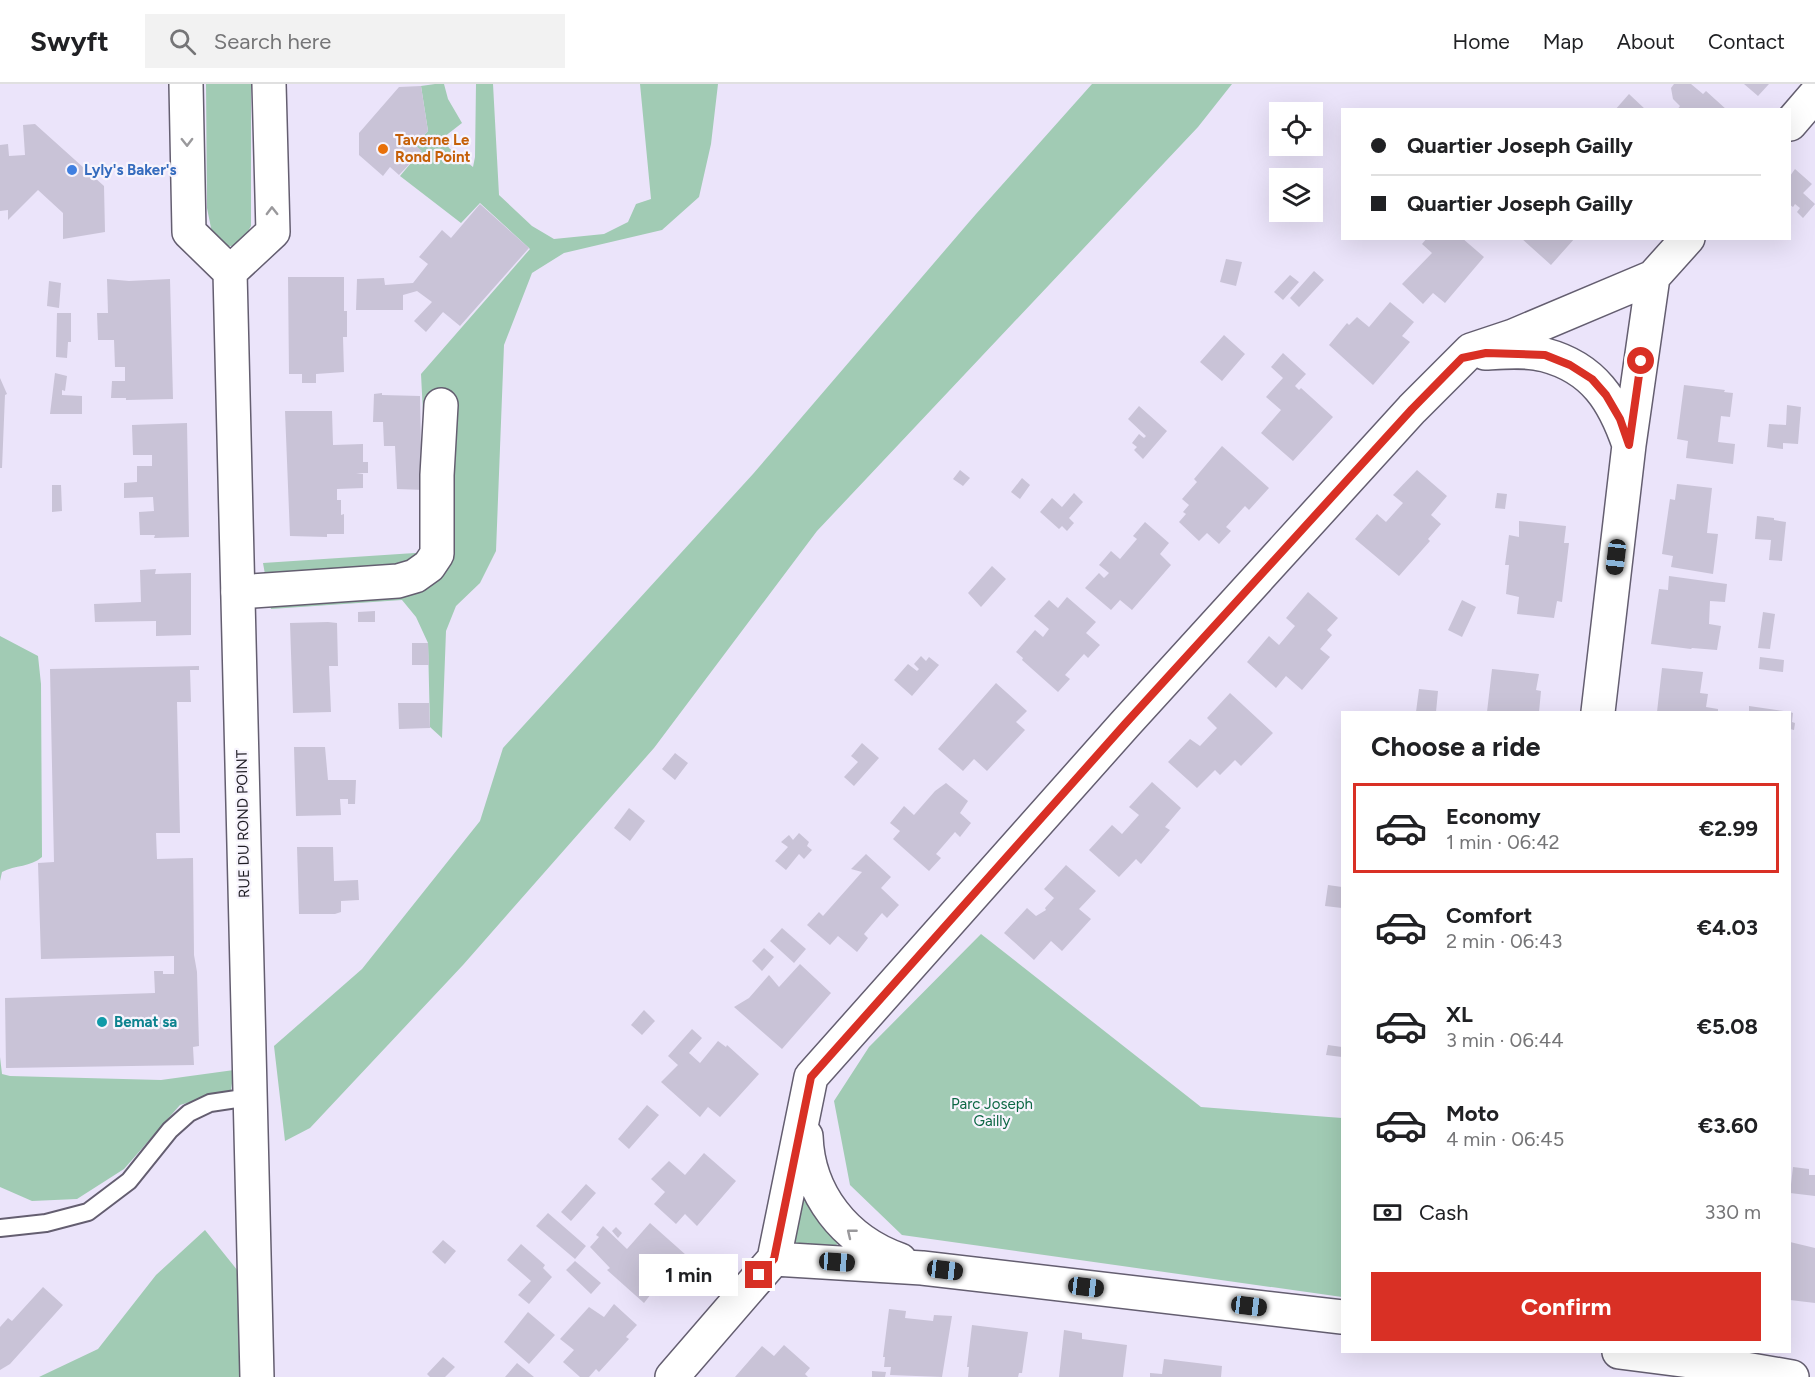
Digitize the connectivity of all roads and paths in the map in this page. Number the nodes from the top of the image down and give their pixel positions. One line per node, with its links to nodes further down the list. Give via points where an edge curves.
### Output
1 (186, 84): 6 (street, one-way to 6, via 189,232)
2 (269, 84): 6 (street, one-way to 2, via 273,232)
3 (1815, 95): 4 (street)
4 (1791, 123)
5 (1686, 240): 7 (street)
6 (230, 272): 11 (street, RUE DU ROND POINT)
7 (1653, 277): 8 (street, via 1471,350); 10 (street)
8 (1462, 358): 10 (street, via 1486,353 1545,355 1570,365 1592,379 1606,395); 14 (street, via 1125,724 811,1077)
9 (441, 405): 11 (street, via 437,554 429,566 398,581)
10 (1629, 445): 12 (street)
11 (238, 592): 13 (street, RUE DU ROND POINT)
12 (1598, 711)
13 (250, 1096): 15 (lane, via 210,1103 189,1113 129,1181 88,1212 46,1223); 20 (street, RUE DU ROND POINT)
14 (805, 1108): 16 (street); 17 (street, one-way to 14, via 865,1244 842,1226 816,1186 806,1157)
15 (0, 1228)
16 (774, 1259): 17 (street); 21 (street)
17 (922, 1268): 18 (street)
18 (1341, 1317)
19 (1627, 1353): 22 (street)
20 (257, 1377)
21 (672, 1377)
22 (1792, 1377)

